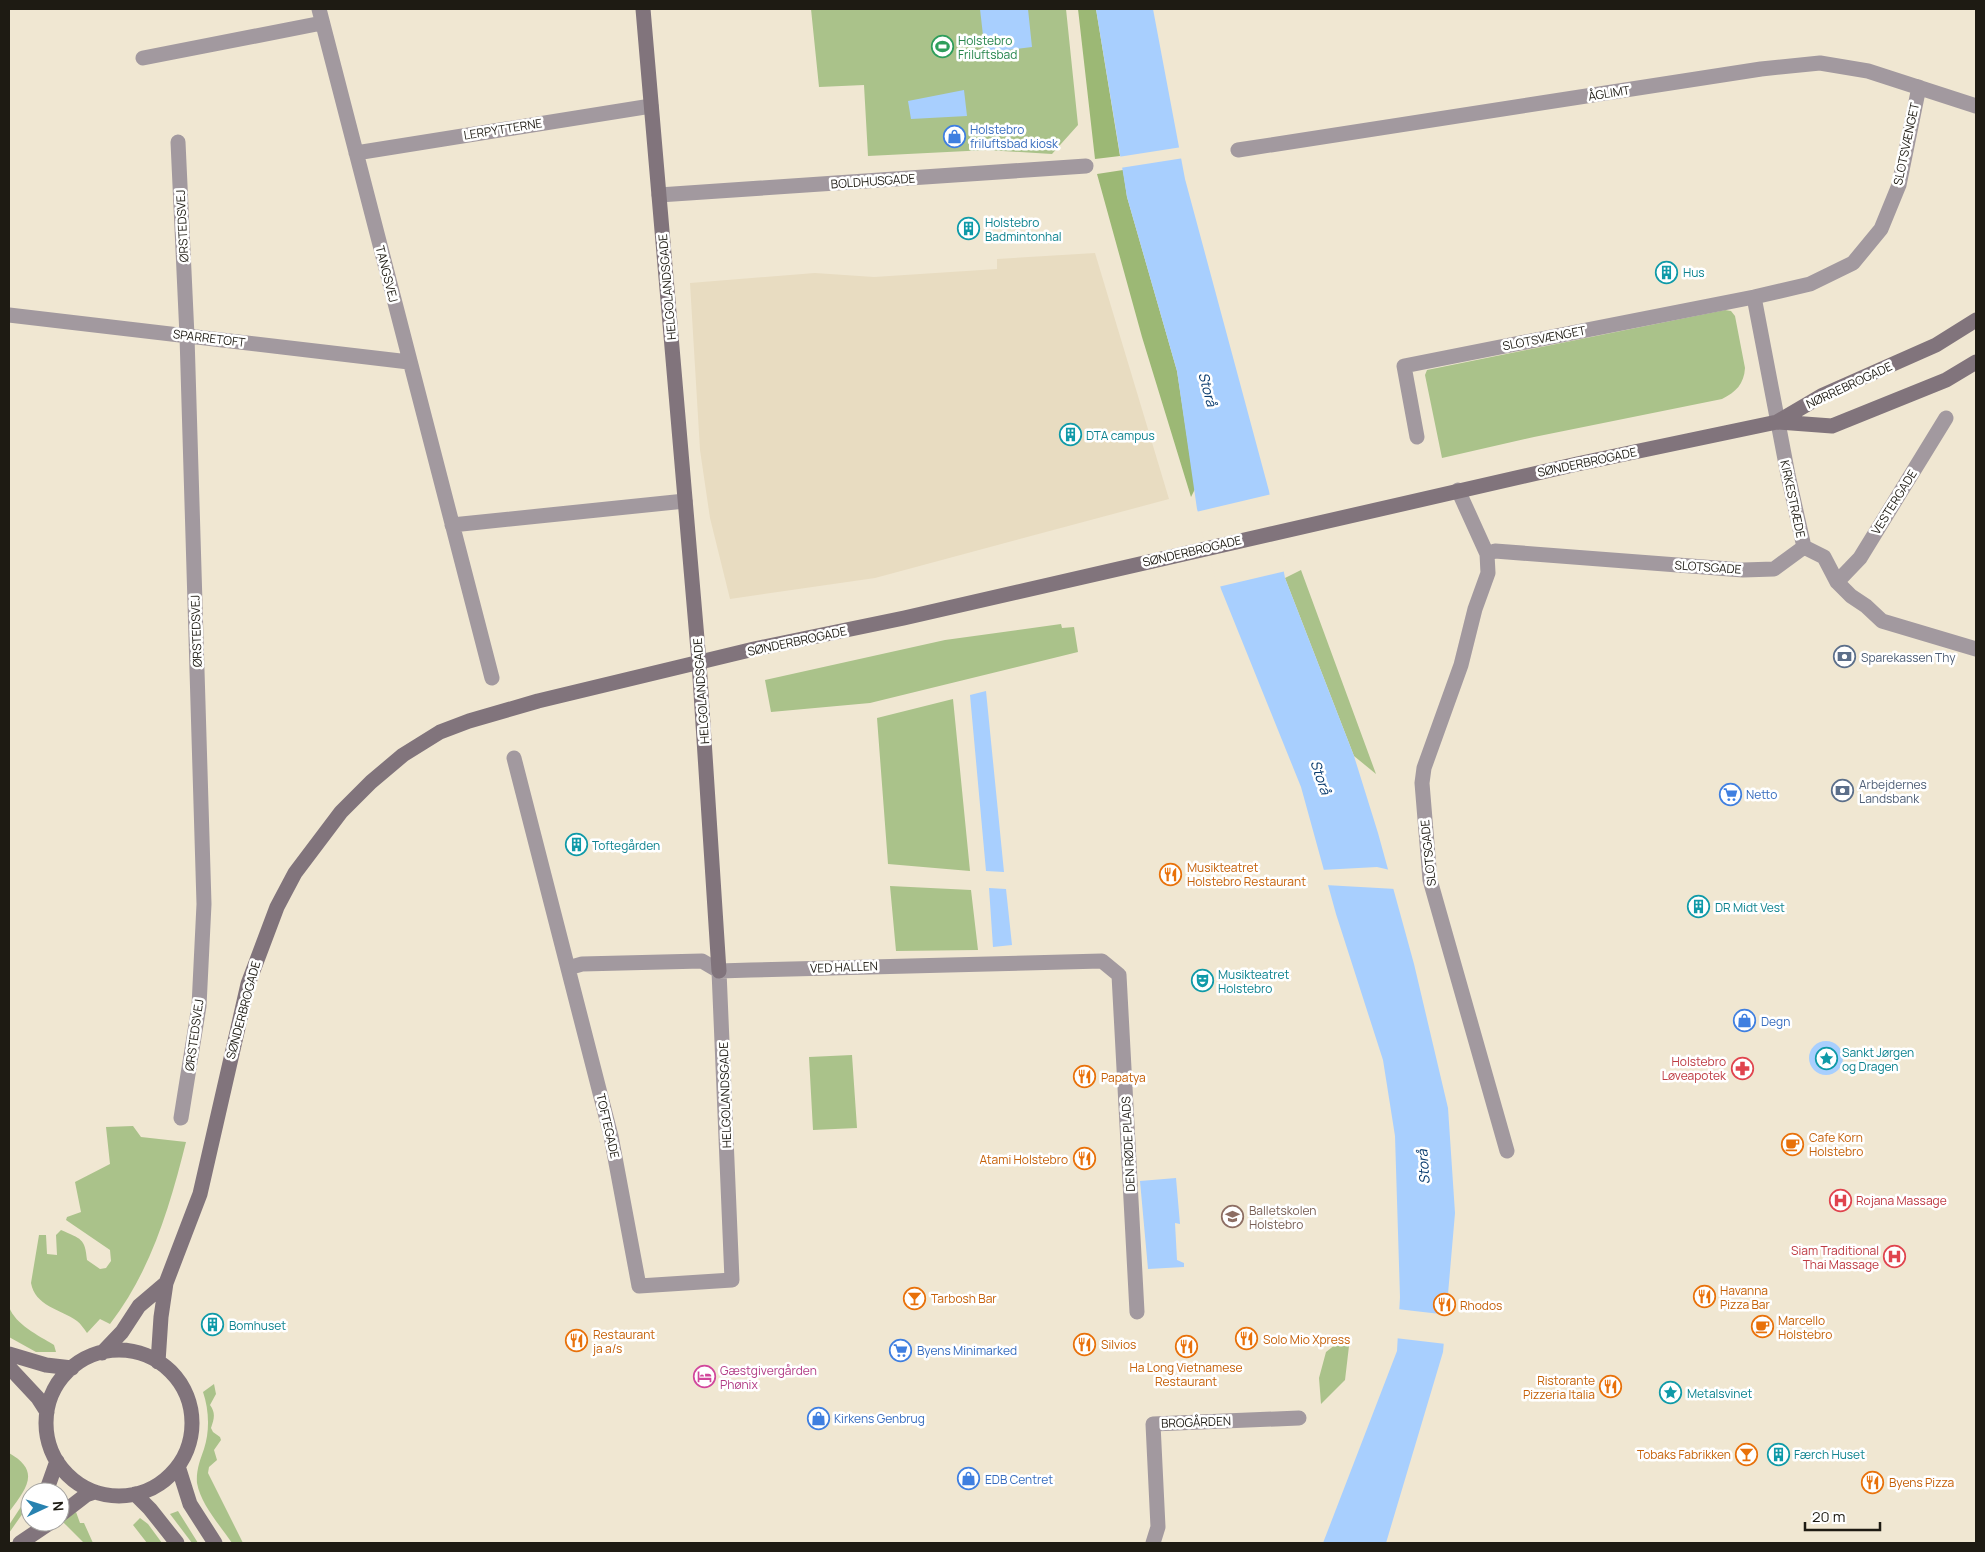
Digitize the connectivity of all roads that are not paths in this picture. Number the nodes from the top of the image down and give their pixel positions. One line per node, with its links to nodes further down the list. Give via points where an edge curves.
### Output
1 (643, 9): 5 (street, HELGOLANDSGADE)
2 (320, 16): 3 (street, TANGSVEJ); 9 (street, TANGSVEJ)
3 (143, 58)
4 (1918, 86): 6 (street, ÅGLIMT); 8 (street, ÅGLIMT, via 1868,71 1820,63 1761,69); 12 (street, SLOTSVÆNGET, via 1899,185 1881,229 1853,263 1810,284)
5 (651, 106): 9 (street, LERPYTTERNE); 11 (street, HELGOLANDSGADE)
6 (1976, 106)
7 (178, 142): 15 (street, ØRSTEDSVEJ)
8 (1238, 150)
9 (356, 153): 16 (street, TANGSVEJ)
10 (1086, 166): 11 (street, BOLDHUSGADE)
11 (659, 195): 22 (street, HELGOLANDSGADE)
12 (1754, 297): 19 (street); 20 (street, SLOTSVÆNGET, via 1404,366)
13 (9, 315): 15 (street, SPARRETOFT)
14 (1976, 320): 19 (street, NØRREBROGADE, via 1936,345 1823,395)
15 (187, 336): 16 (street, SPARRETOFT); 34 (street, ØRSTEDSVEJ, via 204,904 200,1006)
16 (409, 362): 23 (street, TANGSVEJ)
17 (1976, 362): 19 (street, NØRREBROGADE, via 1946,380 1832,426)
18 (1946, 418): 26 (street, VESTERGADE, via 1860,558)
19 (1777, 422): 21 (street, SØNDERBROGADE); 24 (street, KIRKESTRÆDE)
20 (1418, 437)
21 (1458, 490): 25 (street, SLOTSGADE); 28 (street, SØNDERBROGADE)
22 (685, 501): 23 (street); 28 (street, HELGOLANDSGADE)
23 (452, 525): 29 (street, TANGSVEJ)
24 (1804, 547): 25 (street, SLOTSGADE, via 1774,568 1743,570 1495,551); 26 (street, KIRKESTRÆDE, via 1824,557)
25 (1487, 554): 35 (street, SLOTSGADE, via 1486,578 1422,783 1430,880)
26 (1837, 582): 27 (street, KIRKESTRÆDE, via 1882,621)
27 (1976, 649)
28 (699, 662): 32 (street, HELGOLANDSGADE); 36 (street, SØNDERBROGADE, via 469,720 440,732 403,755 340,812 295,873 261,944 238,1024 200,1194)
29 (492, 678)
30 (514, 758): 31 (street)
31 (568, 968): 32 (street, VED HALLEN, via 582,964 702,961); 37 (street, TOFTEGADE, via 611,1136)
32 (719, 971): 33 (street, VED HALLEN, via 1102,961); 37 (street, HELGOLANDSGADE, via 732,1280)
33 (1118, 975): 38 (street, DEN RØDE PLADS)
34 (181, 1118)
35 (1507, 1151)
36 (166, 1283): 39 (street, SØNDERBROGADE, via 139,1306); 41 (street, SØNDERBROGADE)
37 (639, 1286)
38 (1138, 1312)
39 (110, 1349): 41 (street, via 138,1353); 43 (street)
40 (9, 1354): 43 (street, via 46,1365)
41 (158, 1362): 47 (street, via 177,1379 189,1402 190,1442)
42 (9, 1367): 44 (street)
43 (72, 1368): 44 (street)
44 (45, 1403): 46 (street, via 46,1424)
45 (1299, 1418): 56 (street, BROGÅRDEN, via 1153,1424 1158,1527)
46 (54, 1454): 48 (street); 49 (street, via 70,1477)
47 (178, 1466): 50 (street, via 159,1484); 55 (street, via 190,1504)
48 (48, 1482)
49 (89, 1492): 50 (street, via 115,1496); 51 (street)
50 (135, 1494): 54 (street)
51 (70, 1507)
52 (36, 1532): 53 (street)
53 (21, 1542)
54 (176, 1543)
55 (215, 1543)
56 (1153, 1543)

